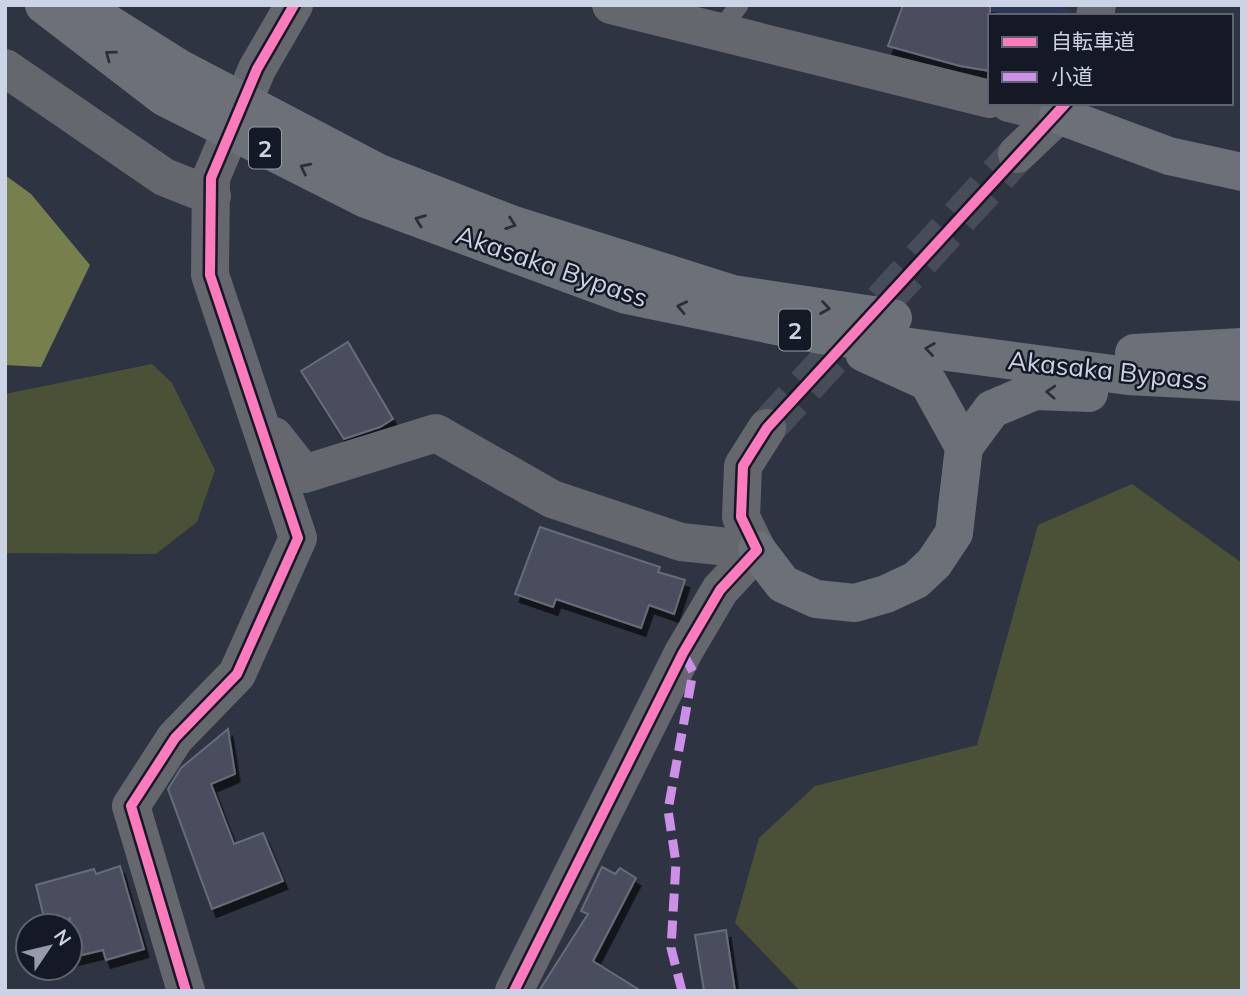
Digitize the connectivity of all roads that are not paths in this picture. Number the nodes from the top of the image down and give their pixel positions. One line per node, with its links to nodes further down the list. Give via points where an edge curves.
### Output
1 (44, 5): 7 (highway, Akasaka Bypass / 2, one-way to 1)
2 (80, 5): 7 (highway, Akasaka Bypass / 2)
3 (294, 5): 14 (street, via 257,69 211,178)
4 (611, 5): 5 (street)
5 (729, 19): 8 (street)
6 (5, 68): 14 (street, via 164,177)
7 (171, 83): 13 (highway, Akasaka Bypass / 2)
8 (988, 98)
9 (1027, 105): 10 (street)
10 (1062, 109): 11 (street); 12 (highway, via 1168,156)
11 (1017, 154)
12 (1242, 172)
13 (373, 186): 15 (highway, Akasaka Bypass / 2, one-way to 13, via 626,295); 17 (highway, Akasaka Bypass / 2, one-way to 17, via 733,294)
14 (212, 196): 21 (street, via 210,275)
15 (820, 335): 19 (highway, Akasaka Bypass / 2, one-way to 15, via 1128,376); 23 (highway, via 928,382)
16 (1242, 347): 17 (highway)
17 (1135, 353): 18 (highway, Akasaka Bypass / 2)
18 (1242, 361)
19 (1242, 382)
20 (1242, 401): 23 (highway, one-way to 23, via 1035,391 992,409)
21 (258, 415): 24 (street, via 304,474 436,433 552,499 681,542); 25 (street, via 298,538 237,674 175,738 131,806)
22 (767, 428): 24 (street, via 743,466 741,517)
23 (964, 447): 24 (highway, via 954,533 934,563 906,584 855,603 816,599 783,584)
24 (757, 550): 26 (street, via 720,590 683,653)
25 (186, 991)
26 (514, 991)

